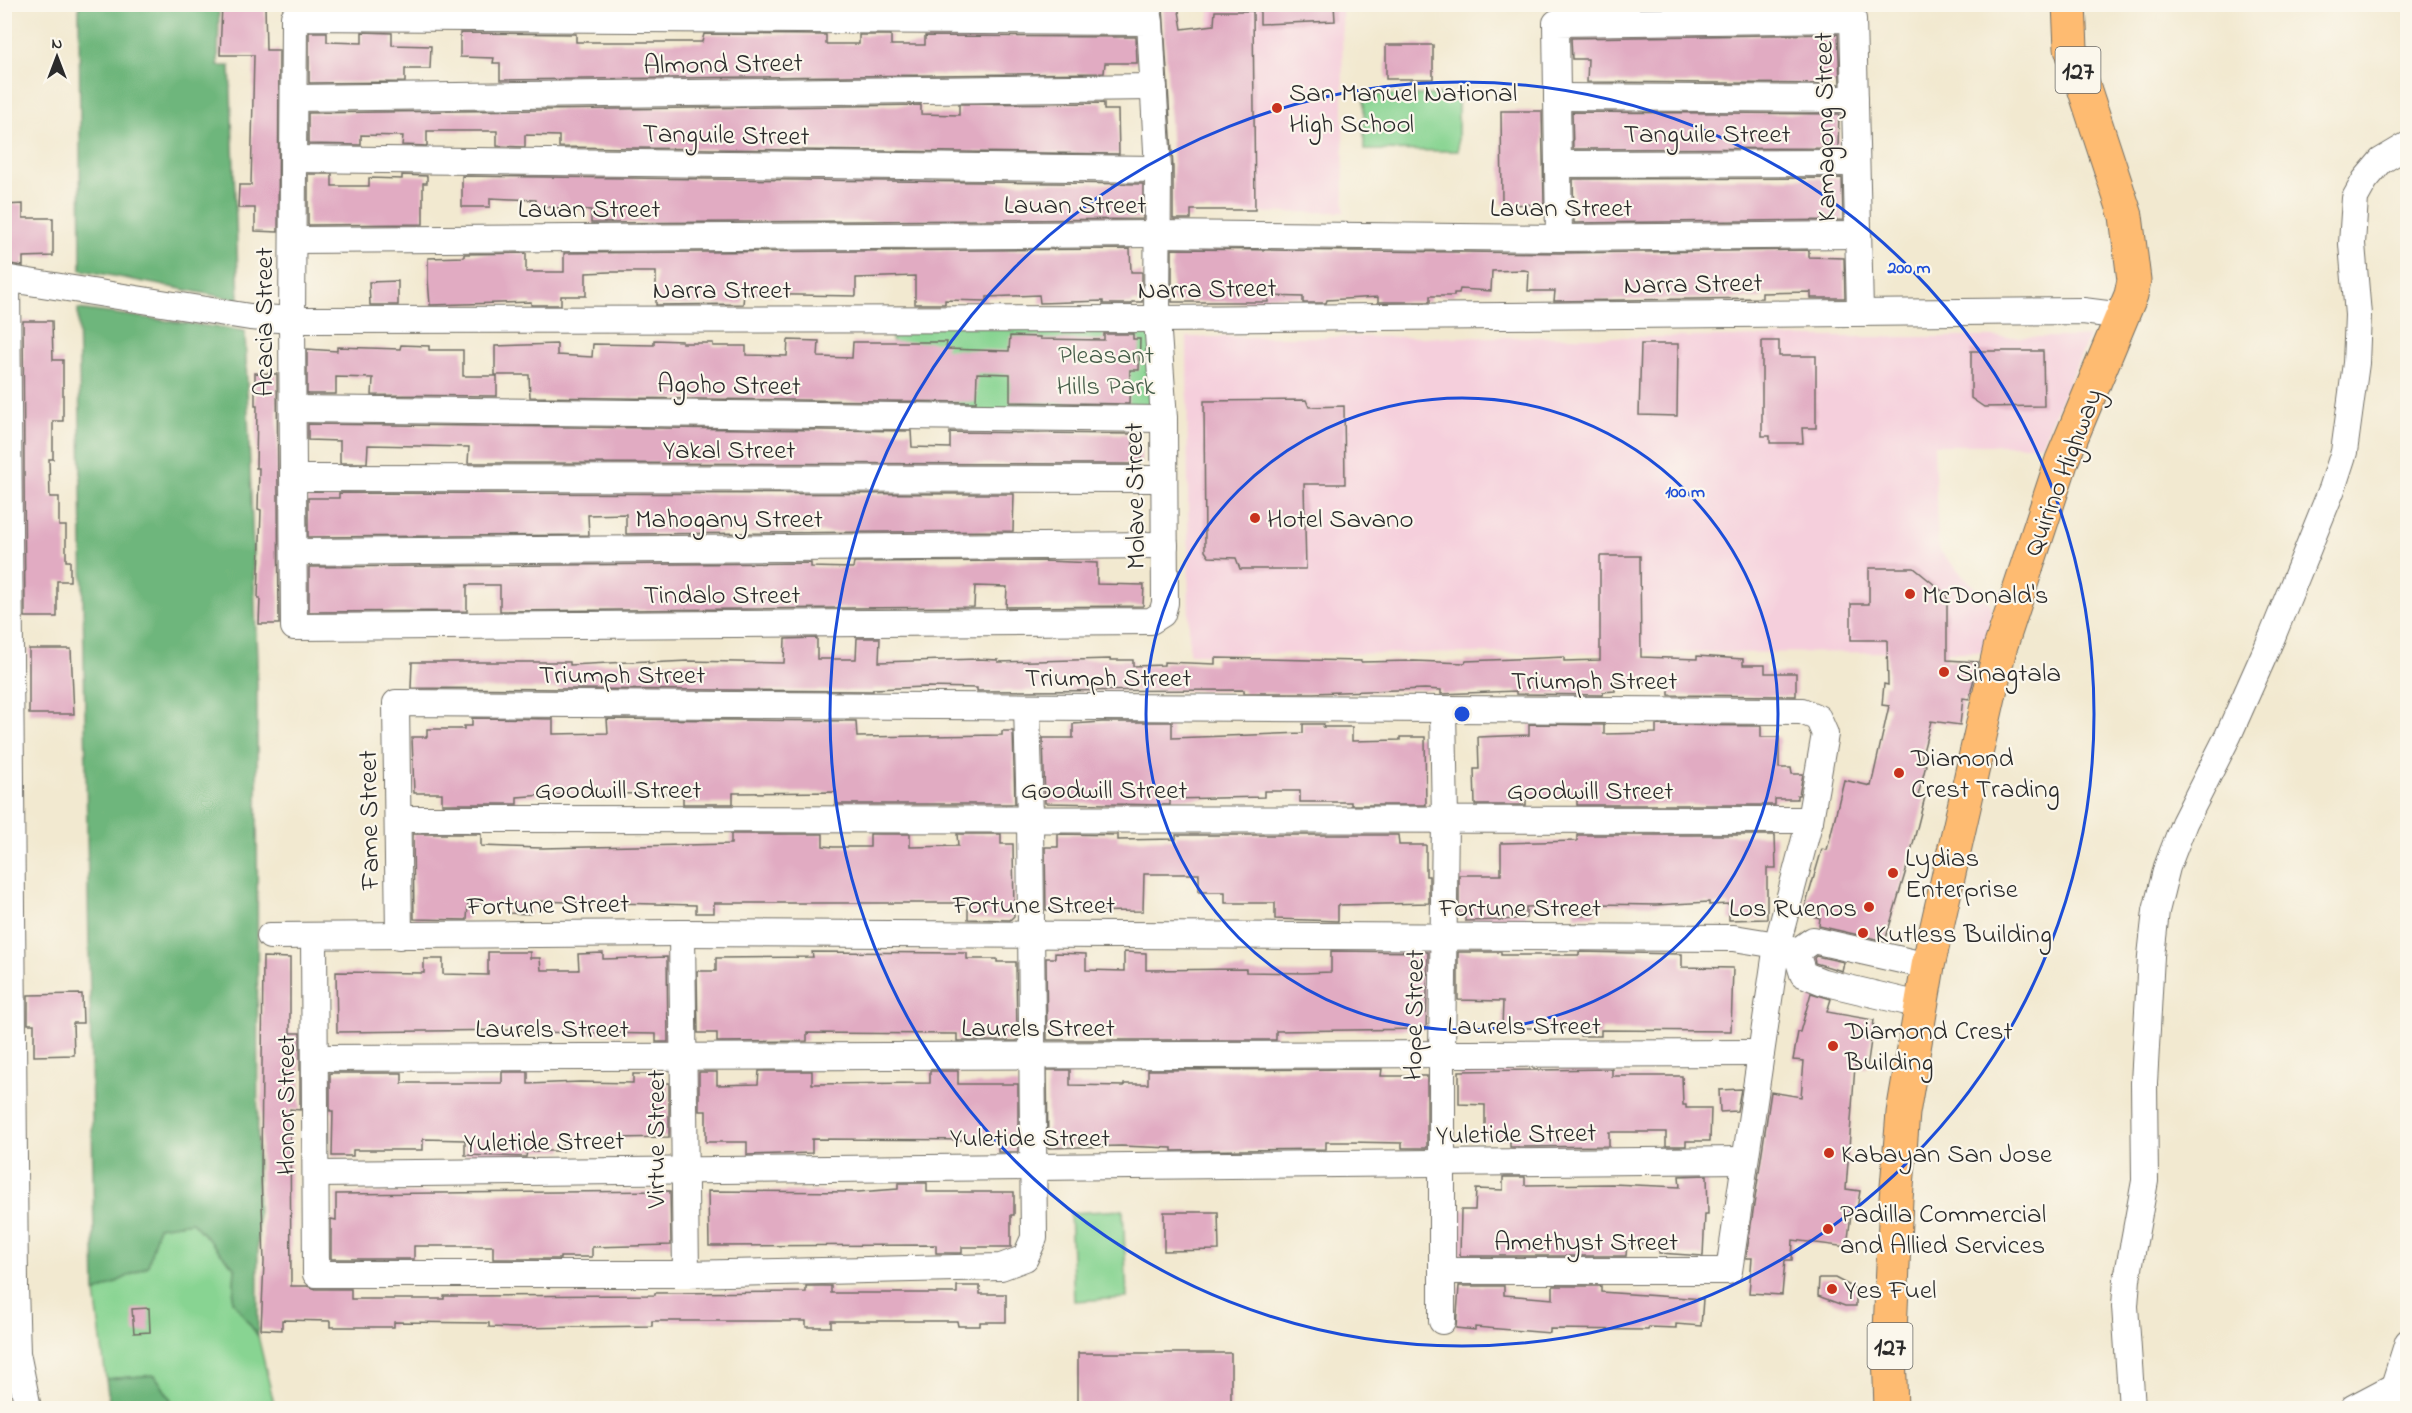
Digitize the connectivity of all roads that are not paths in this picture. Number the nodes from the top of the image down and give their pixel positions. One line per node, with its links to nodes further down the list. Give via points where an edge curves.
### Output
1 (2069, 4): 18 (main road, Quirino Highway / 127, via 2071,48 2130,234 2134,280)
2 (1149, 13): 3 (street, Molave Street); 5 (street, Acacia Street, via 294,17)
3 (1154, 87): 5 (street, Almond Street); 11 (street, Molave Street)
4 (1557, 97): 6 (street); 6 (street, Kamagong Street, via 1556,23 1853,19); 10 (street, Kamagong Street)
5 (294, 98): 8 (street, Acacia Street)
6 (1855, 99): 9 (street, Kamagong Street)
7 (2408, 145): 70 (street, via 2381,161 2355,198 2352,244 2358,315 2356,363 2344,452 2332,489 2272,637 2184,823 2156,911 2144,1083 2145,1181 2125,1306)
8 (293, 159): 11 (street, Tanguile Street); 15 (street, Acacia Street)
9 (1856, 163): 10 (street, Tanguile Street); 13 (street, Kamagong Street)
10 (1558, 164): 14 (street, Kamagong Street)
11 (1158, 169): 12 (street, Molave Street)
12 (1157, 234): 14 (street, Lauan Street); 15 (street, Lauan Street); 19 (street, Molave Street)
13 (1857, 236): 14 (street, Lauan Street); 17 (street, Kamagong Street)
14 (1559, 238)
15 (293, 240): 20 (street, Acacia Street)
16 (6, 278): 20 (street, Narra Street, via 250,317); 21 (street)
17 (1860, 311): 18 (street, Narra Street, via 2083,311); 19 (street, Narra Street)
18 (2123, 316): 48 (main road, Quirino Highway / 127, via 2062,460 2000,648)
19 (1157, 319): 20 (street, Narra Street); 23 (street, Molave Street)
20 (292, 320): 22 (street, Acacia Street)
21 (6, 372): 24 (street)
22 (293, 409): 23 (street, Agoho Street); 25 (street, Acacia Street)
23 (1164, 419): 26 (street, Molave Street)
24 (6, 472): 29 (street)
25 (293, 478): 26 (street, Yakal Street); 28 (street, Acacia Street)
26 (1164, 479): 27 (street, Molave Street)
27 (1165, 545): 28 (street, Mahogany Street); 30 (street, Molave Street, via 1165,603 1162,614)
28 (294, 552): 31 (street, Acacia Street)
29 (7, 556): 32 (street)
30 (1151, 621): 31 (street, Tindalo Street)
31 (294, 627)
32 (7, 647): 36 (street)
33 (396, 703): 34 (street, Triumph Street); 37 (street, Fame Street)
34 (1027, 707): 35 (street, Triumph Street); 38 (street)
35 (1443, 709): 39 (street, Hope Street); 40 (street, Triumph Street, via 1802,711 1818,718 1825,734)
36 (7, 739): 55 (street)
37 (398, 819): 38 (street, Goodwill Street); 45 (street, Fame Street)
38 (1030, 819): 39 (street, Goodwill Street); 42 (street)
39 (1445, 819): 40 (street, Goodwill Street); 46 (street, Hope Street)
40 (1810, 820): 47 (street)
41 (682, 933): 42 (street, Fortune Street); 45 (street, Fortune Street); 53 (street, Virtue Street)
42 (1031, 934): 46 (street, Fortune Street); 52 (street)
43 (270, 936): 44 (street, Fortune Street)
44 (314, 936): 45 (street, Fortune Street); 54 (street, Honor Street)
45 (399, 936)
46 (1444, 936): 47 (street, Fortune Street, via 1734,938); 51 (street, Hope Street)
47 (1786, 949): 48 (street, via 1813,940); 49 (street, via 1803,974); 50 (street)
48 (1928, 966): 49 (main road, Quirino Highway / 127)
49 (1920, 1005): 69 (main road, Quirino Highway / 127, via 1903,1113 1896,1199 1889,1353)
50 (1761, 1053): 51 (street, Laurels Street); 56 (street)
51 (1442, 1056): 52 (street, Laurels Street); 57 (street, Hope Street)
52 (1032, 1057): 53 (street, Laurels Street); 58 (street)
53 (685, 1058): 54 (street, Laurels Street); 59 (street, Virtue Street)
54 (315, 1059): 60 (street, Honor Street)
55 (9, 1100): 61 (street)
56 (1745, 1160): 57 (street, Yuletide Street); 62 (street, Amethyst Street, via 1729,1270)
57 (1442, 1163): 58 (street, Yuletide Street); 62 (street, Hope Street)
58 (1034, 1167): 59 (street, Yuletide Street); 63 (street, via 1034,1238 1025,1258 1001,1267)
59 (686, 1170): 60 (street, Yuletide Street); 63 (street, Virtue Street)
60 (316, 1174): 63 (street, Honor Street, via 316,1274)
61 (9, 1190): 64 (street)
62 (1442, 1270): 65 (street, Hope Street)
63 (686, 1274)
64 (10, 1287): 68 (street)
65 (1442, 1321)
66 (2408, 1342): 67 (street)
67 (2402, 1391): 71 (street)
68 (19, 1399)
69 (1891, 1408)
70 (2132, 1408)
71 (2353, 1408)

